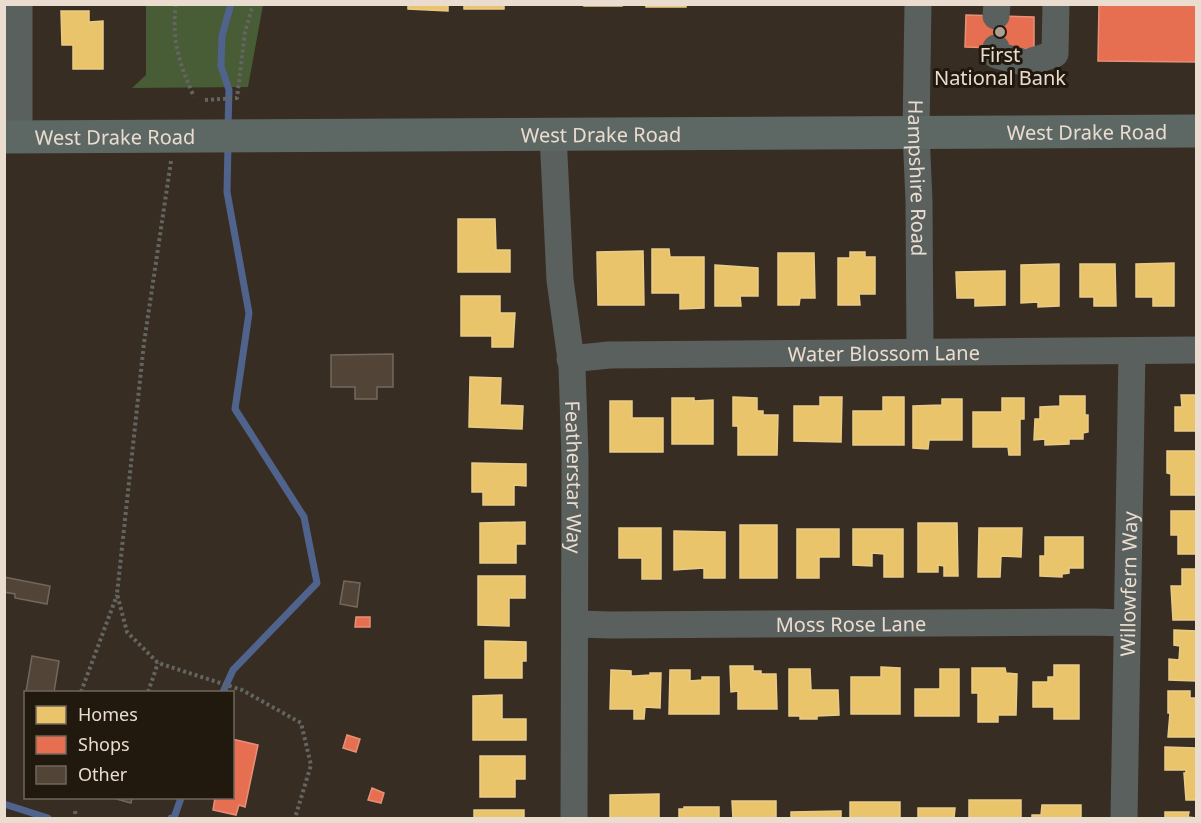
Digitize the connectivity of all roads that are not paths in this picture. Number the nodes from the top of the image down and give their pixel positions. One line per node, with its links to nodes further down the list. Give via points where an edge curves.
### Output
1 (18, 4): 8 (street)
2 (918, 4): 6 (street, Hampshire Road)
3 (1056, 4): 4 (street, via 1055,54 1026,63 996,55)
4 (996, 48)
5 (1197, 131): 6 (main road, West Drake Road)
6 (916, 132): 7 (main road, West Drake Road); 10 (street, Hampshire Road)
7 (553, 134): 8 (main road, West Drake Road); 12 (street, Featherstar Way, via 560,280)
8 (12, 137)
9 (1197, 350): 11 (street, Water Blossom Lane)
10 (920, 351): 11 (street, Water Blossom Lane); 12 (street, Water Blossom Lane)
11 (1132, 351): 13 (street, Willowfern Way)
12 (570, 358): 14 (street, Featherstar Way, via 575,458)
13 (1127, 623): 14 (street, Moss Rose Lane); 16 (street, Willowfern Way)
14 (575, 624): 15 (street, Featherstar Way)
15 (574, 819)
16 (1124, 819)

